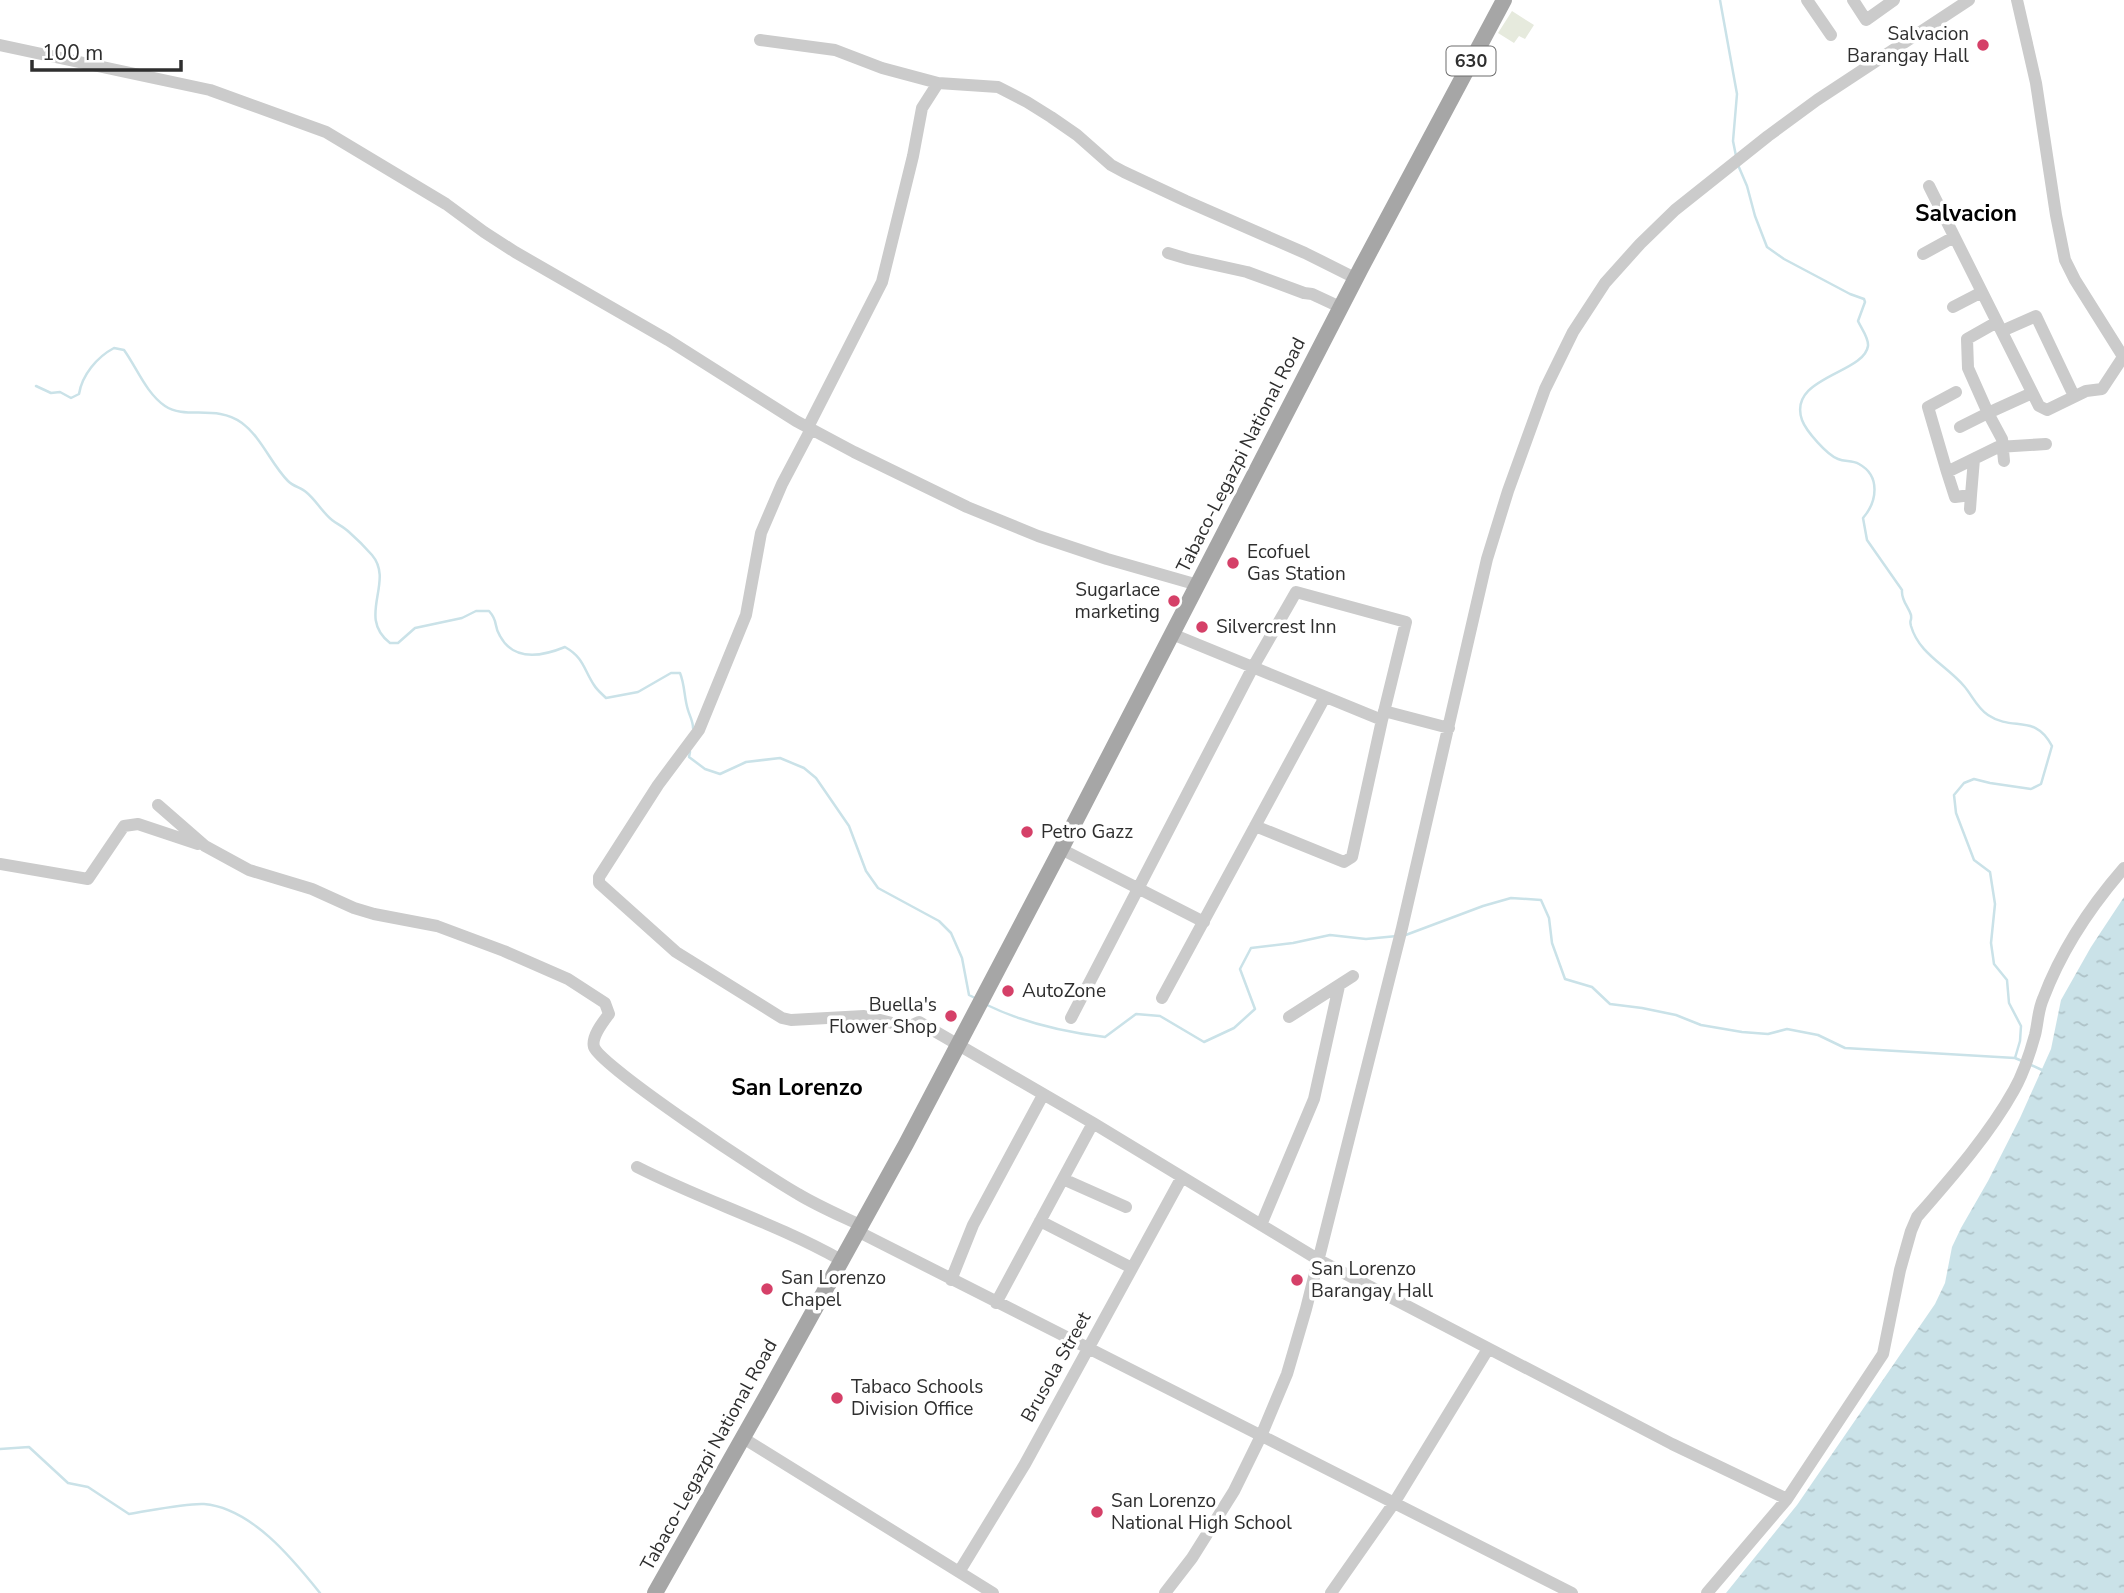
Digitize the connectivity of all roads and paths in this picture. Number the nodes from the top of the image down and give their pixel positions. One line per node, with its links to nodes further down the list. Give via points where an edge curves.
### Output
1 (1504, 0): 15 (main road, Tabaco-Legazpi National Road / 630)
2 (1807, 0): 7 (street)
3 (1853, 0): 4 (street, via 1866,20)
4 (1894, 0)
5 (1969, 0): 43 (street, via 1817,100 1732,163 1675,210 1605,284 1573,332 1545,388 1508,491)
6 (2017, 0): 20 (street, via 2036,83 2065,260)
7 (1831, 35)
8 (760, 40): 10 (street, via 835,51)
9 (0, 45): 28 (street, via 210,90 326,132 446,204 515,252)
10 (938, 83): 15 (street, via 1004,90 1065,127 1124,172); 28 (street, via 922,108 882,282)
11 (1928, 186): 12 (street)
12 (1954, 237): 14 (street); 16 (street)
13 (1168, 253): 17 (street, via 1247,272)
14 (1923, 254)
15 (1355, 278): 17 (main road, Tabaco-Legazpi National Road / 630)
16 (1982, 292): 18 (street); 19 (street)
17 (1340, 307): 38 (main road, Tabaco-Legazpi National Road / 630)
18 (1953, 307)
19 (2000, 327): 22 (street); 23 (street, via 2036,316); 26 (street, via 1967,339 1968,368)
20 (2123, 358): 23 (street, via 2102,389)
21 (1956, 392): 24 (street)
22 (2032, 393): 23 (street, via 2047,410); 26 (street)
23 (2074, 396)
24 (1928, 407): 25 (street); 33 (street)
25 (1915, 413)
26 (1988, 413): 27 (street); 30 (street)
27 (1960, 427)
28 (809, 428): 38 (street, via 967,507 1038,536); 57 (street, via 761,533 746,615 699,730 658,785 599,883 676,952 782,1018 864,1016 908,1027 919,1022)
29 (2046, 444): 30 (street)
30 (2003, 447): 31 (street); 32 (street)
31 (1974, 459): 33 (street); 34 (street)
32 (2004, 461)
33 (1947, 472): 35 (street)
34 (1971, 495): 35 (street); 37 (street)
35 (1955, 497): 36 (street)
36 (1941, 499)
37 (1970, 509)
38 (1198, 585): 39 (main road, Tabaco-Legazpi National Road / 630)
39 (1172, 634): 40 (street); 47 (main road, Tabaco-Legazpi National Road / 630)
40 (1253, 667): 41 (street); 42 (street, via 1296,592 1406,622); 50 (street)
41 (1325, 697): 42 (street); 45 (street)
42 (1383, 715): 43 (street); 45 (street, via 1352,857 1344,862)
43 (1449, 728): 68 (street)
44 (158, 805): 46 (street)
45 (1255, 826): 51 (street)
46 (205, 846): 48 (street, via 138,824 124,826 88,879); 66 (street, via 249,870 374,914 437,926 568,979 605,1003 608,1014 593,1044 618,1072 768,1176)
47 (1061, 849): 50 (street); 57 (main road, Tabaco-Legazpi National Road / 630)
48 (0, 864)
49 (2124, 869): 76 (street, via 2076,931 2057,965 2015,1088 1917,1217 1900,1270 1883,1354)
50 (1138, 889): 51 (street); 56 (street)
51 (1203, 922): 54 (street)
52 (1353, 976): 53 (street)
53 (1339, 986): 55 (street); 65 (street, via 1314,1099)
54 (1162, 998)
55 (1289, 1017)
56 (1071, 1018)
57 (957, 1044): 58 (street); 66 (main road, Tabaco-Legazpi National Road / 630)
58 (1043, 1095): 59 (street); 70 (street, via 974,1225)
59 (1093, 1123): 61 (street); 62 (street)
60 (637, 1167): 67 (street)
61 (1182, 1177): 65 (street); 69 (street, Brusola Street)
62 (1063, 1179): 63 (street); 64 (street)
63 (1126, 1207)
64 (1040, 1221): 69 (street); 71 (street)
65 (1261, 1225): 68 (street)
66 (858, 1228): 67 (main road, Tabaco-Legazpi National Road / 630); 70 (street)
67 (841, 1259): 75 (main road, Tabaco-Legazpi National Road / 630)
68 (1319, 1260): 73 (street); 74 (street, via 1287,1374)
69 (1132, 1268): 72 (street, Brusola Street)
70 (951, 1280): 71 (street)
71 (996, 1303): 72 (street)
72 (1088, 1349): 74 (street); 78 (street, Brusola Street)
73 (1488, 1349): 76 (street); 77 (street)
74 (1261, 1437): 77 (street); 81 (street, via 1234,1491)
75 (743, 1438): 78 (street); 79 (main road, Tabaco-Legazpi National Road / 630)
76 (1787, 1499): 84 (street)
77 (1394, 1503): 82 (street); 83 (street)
78 (959, 1572): 80 (street)
79 (655, 1593)
80 (993, 1593)
81 (1165, 1593)
82 (1331, 1593)
83 (1572, 1593)
84 (1707, 1593)

